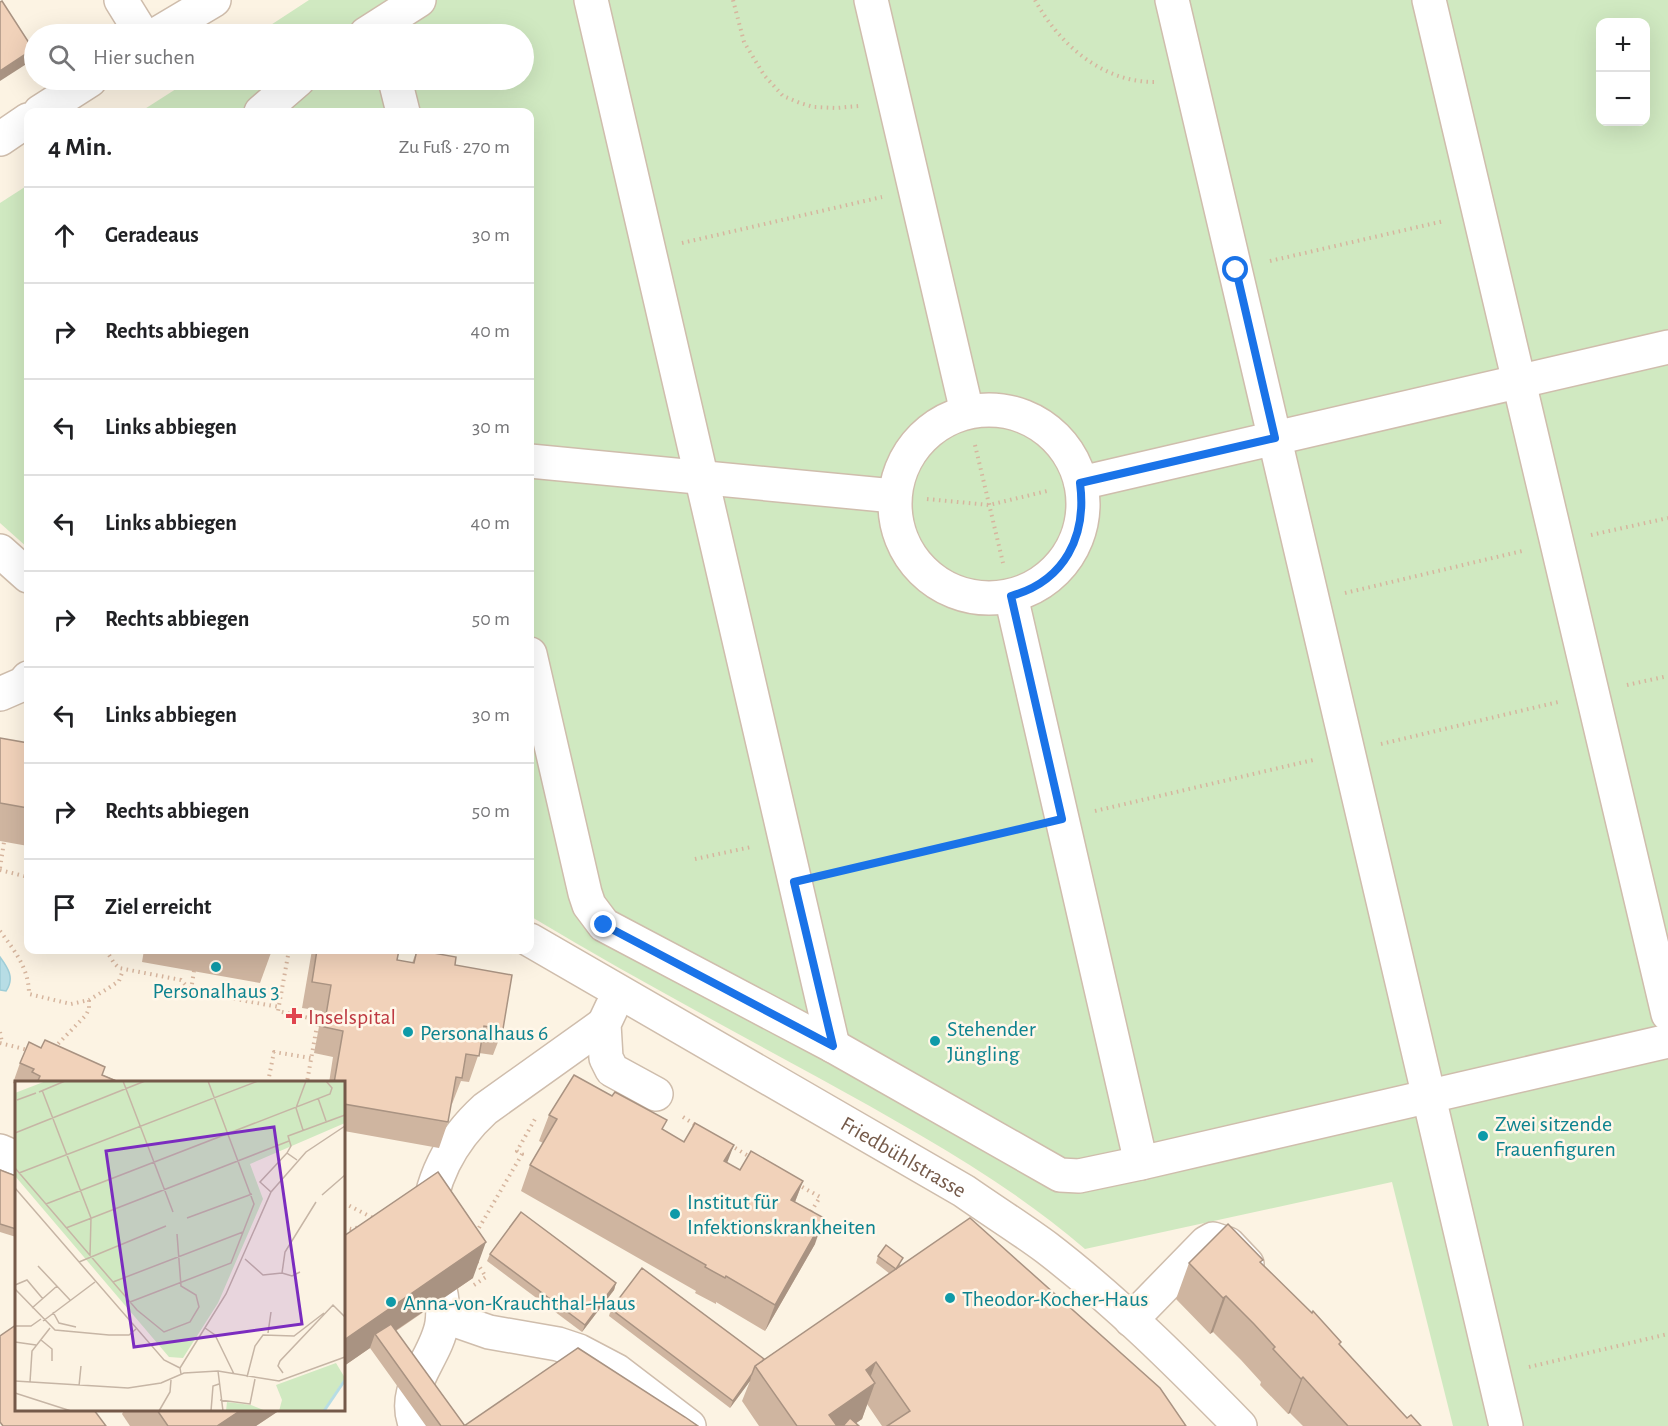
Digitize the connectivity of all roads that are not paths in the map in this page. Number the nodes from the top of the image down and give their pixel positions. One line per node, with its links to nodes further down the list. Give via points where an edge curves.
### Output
1 (121, 0): 8 (street)
2 (214, 0): 9 (street)
3 (419, 0): 10 (street)
4 (591, 0): 24 (street)
5 (871, 0): 21 (street)
6 (1172, 0): 22 (street)
7 (1429, 0): 20 (street)
8 (136, 24)
9 (174, 24)
10 (386, 24)
11 (74, 90): 14 (street)
12 (286, 90): 15 (street)
13 (398, 90): 16 (street)
14 (46, 108)
15 (266, 108)
16 (402, 108)
17 (24, 123): 18 (street)
18 (0, 139)
19 (1668, 347): 20 (street)
20 (1520, 381): 22 (street); 35 (street)
21 (967, 412): 25 (street, via 987,410 1031,421 1056,438 1072,461); 26 (street, via 941,423 923,438 907,460)
22 (1275, 438): 25 (street); 40 (street)
23 (534, 461): 24 (street)
24 (702, 476): 26 (street); 38 (street)
25 (1080, 483): 29 (street, via 1082,516 1072,549 1045,580)
26 (894, 496): 29 (street, via 903,543 917,565 934,580 956,592 979,597)
27 (0, 551): 28 (street)
28 (24, 572)
29 (1011, 596): 43 (street)
30 (534, 671): 38 (street, via 585,893 598,919 609,929)
31 (24, 683): 32 (street)
32 (0, 694)
33 (534, 942): 34 (street, Friedbühlstrasse)
34 (621, 992): 36 (street); 46 (street, Friedbühlstrasse, via 964,1191 1047,1248)
35 (1668, 1014)
36 (604, 1024): 39 (street, via 606,1058 612,1070); 45 (street, via 485,1109 457,1139 430,1202 428,1249 442,1296)
37 (1668, 1041): 40 (street)
38 (833, 1046): 43 (street, via 1060,1175 1079,1176)
39 (652, 1092)
40 (1429, 1098): 43 (street); 50 (street)
41 (0, 1151): 42 (street)
42 (15, 1158)
43 (1141, 1163)
44 (1268, 1287): 46 (street, via 1228,1244 1213,1239)
45 (443, 1316): 47 (street, via 412,1396); 48 (street, via 489,1332 579,1351 617,1371)
46 (1131, 1320): 49 (street, Friedbühlstrasse)
47 (416, 1426)
48 (690, 1426)
49 (1240, 1426)
50 (1506, 1426)

